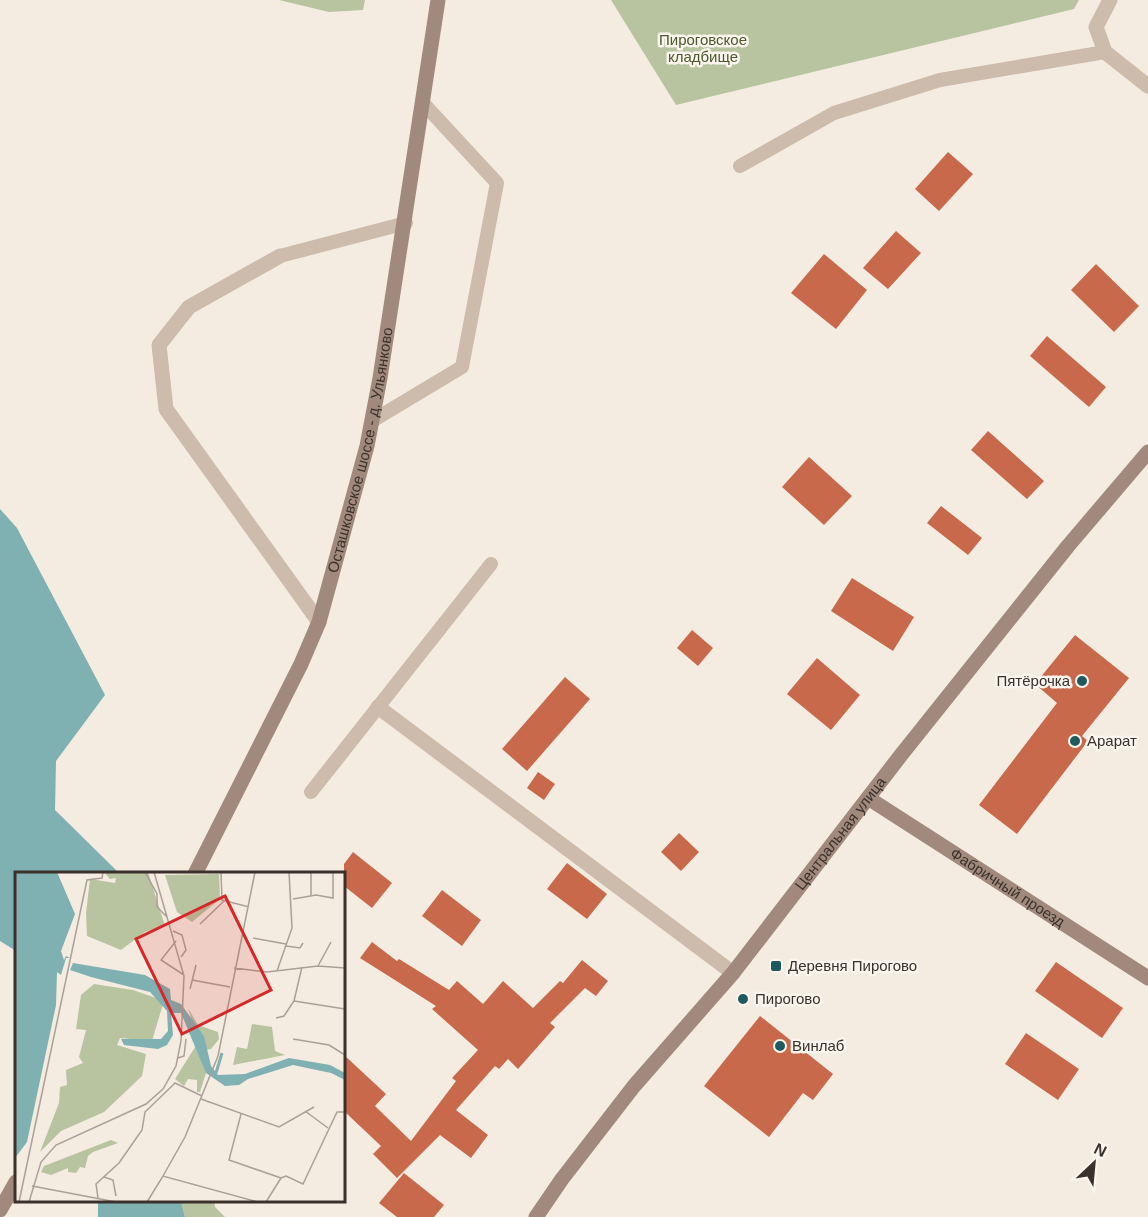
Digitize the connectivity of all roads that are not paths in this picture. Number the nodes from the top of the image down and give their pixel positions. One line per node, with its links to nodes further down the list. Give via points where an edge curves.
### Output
1 (438, 0): 5 (street, Осташковское шоссе - д. Ульянково)
2 (1110, 0): 3 (street, via 1096,27)
3 (1106, 52): 4 (street); 6 (lane, via 940,80 834,113)
4 (1148, 86)
5 (423, 103): 7 (street, Осташковское шоссе - д. Ульянково); 9 (lane, via 497,183 462,367)
6 (740, 166)
7 (406, 223): 8 (lane); 9 (street, Осташковское шоссе - д. Ульянково)
8 (280, 256): 12 (street, via 189,307 159,345 162,377 166,410)
9 (372, 421): 12 (street, Осташковское шоссе - д. Ульянково)
10 (1148, 452): 15 (street, Центральная улица, via 1068,546)
11 (491, 564): 13 (lane)
12 (319, 622): 16 (street, Осташковское шоссе - д. Ульянково)
13 (378, 707): 14 (lane); 17 (street)
14 (311, 792)
15 (868, 798): 17 (street, Центральная улица); 18 (street, Фабричный проезд)
16 (196, 872)
17 (733, 973): 21 (street, Центральная улица, via 634,1086)
18 (1148, 978)
19 (15, 1184): 20 (street)
20 (0, 1210)
21 (536, 1217)

